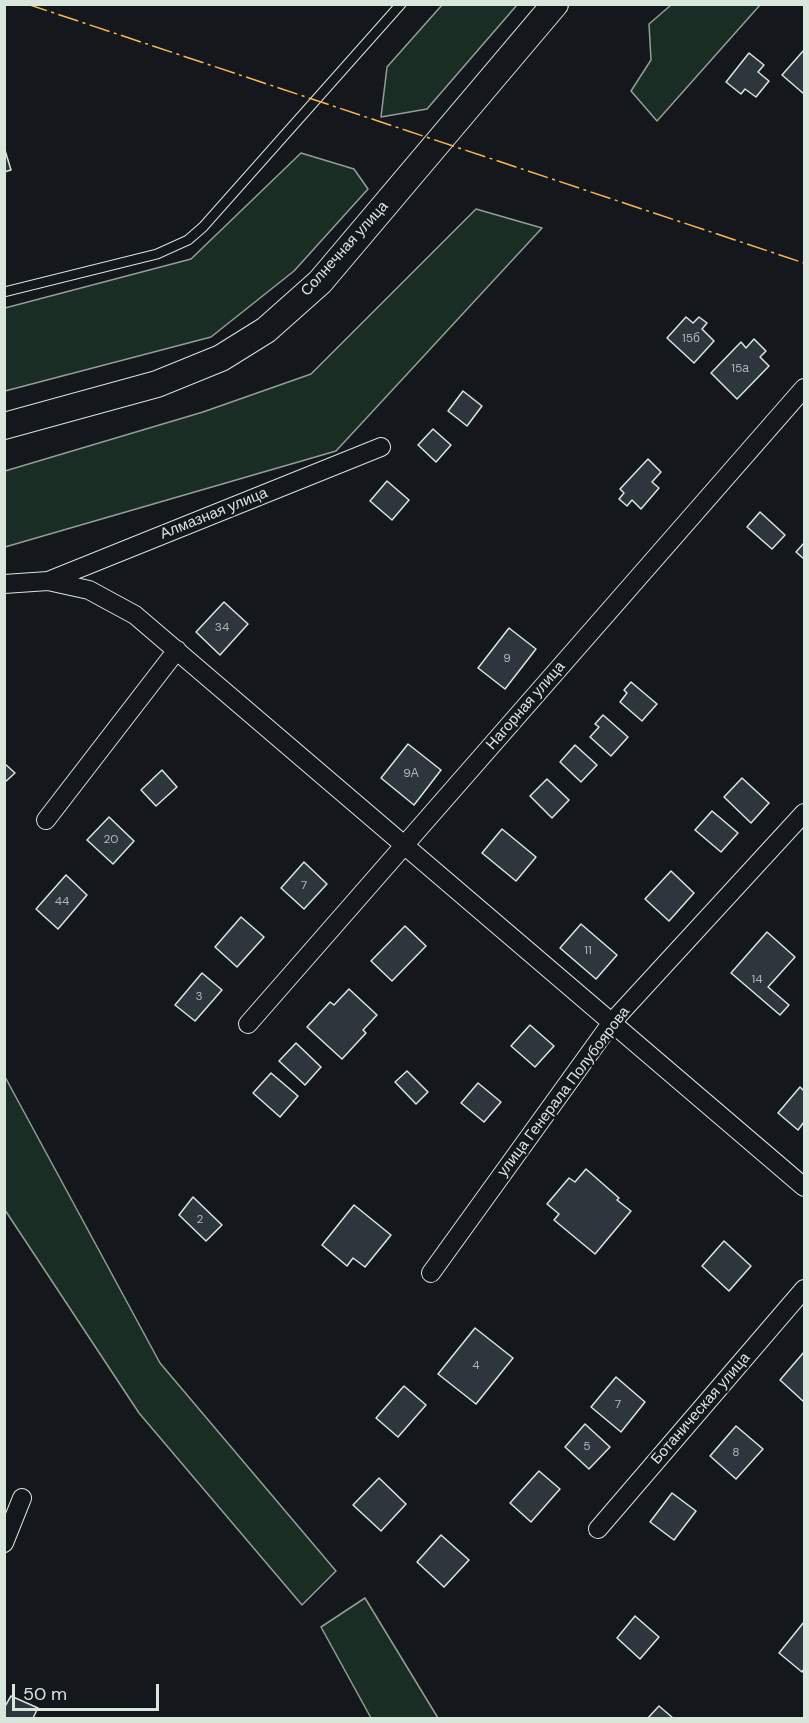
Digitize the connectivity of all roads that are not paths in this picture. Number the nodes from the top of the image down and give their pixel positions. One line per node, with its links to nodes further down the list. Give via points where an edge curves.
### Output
1 (401, 4): 3 (lane, via 188,240 157,254)
2 (555, 4): 5 (street, Солнечная улица, via 320,282 266,330 221,358 157,384)
3 (4, 292)
4 (804, 388): 12 (street, Нагорная улица)
5 (4, 426)
6 (381, 447): 7 (street, Алмазная улица)
7 (48, 581): 8 (street); 9 (street, via 89,590 135,615)
8 (4, 584)
9 (177, 650): 11 (street); 12 (street)
10 (804, 813): 13 (street, улица Генерала Полубоярова)
11 (46, 820)
12 (405, 845): 13 (street); 14 (street, Нагорная улица)
13 (612, 1022): 15 (street); 16 (street, улица Генерала Полубоярова)
14 (248, 1024)
15 (804, 1187)
16 (431, 1273)
17 (804, 1289): 19 (street, Ботаническая улица)
18 (22, 1498): 20 (street)
19 (598, 1529)
20 (4, 1543)

